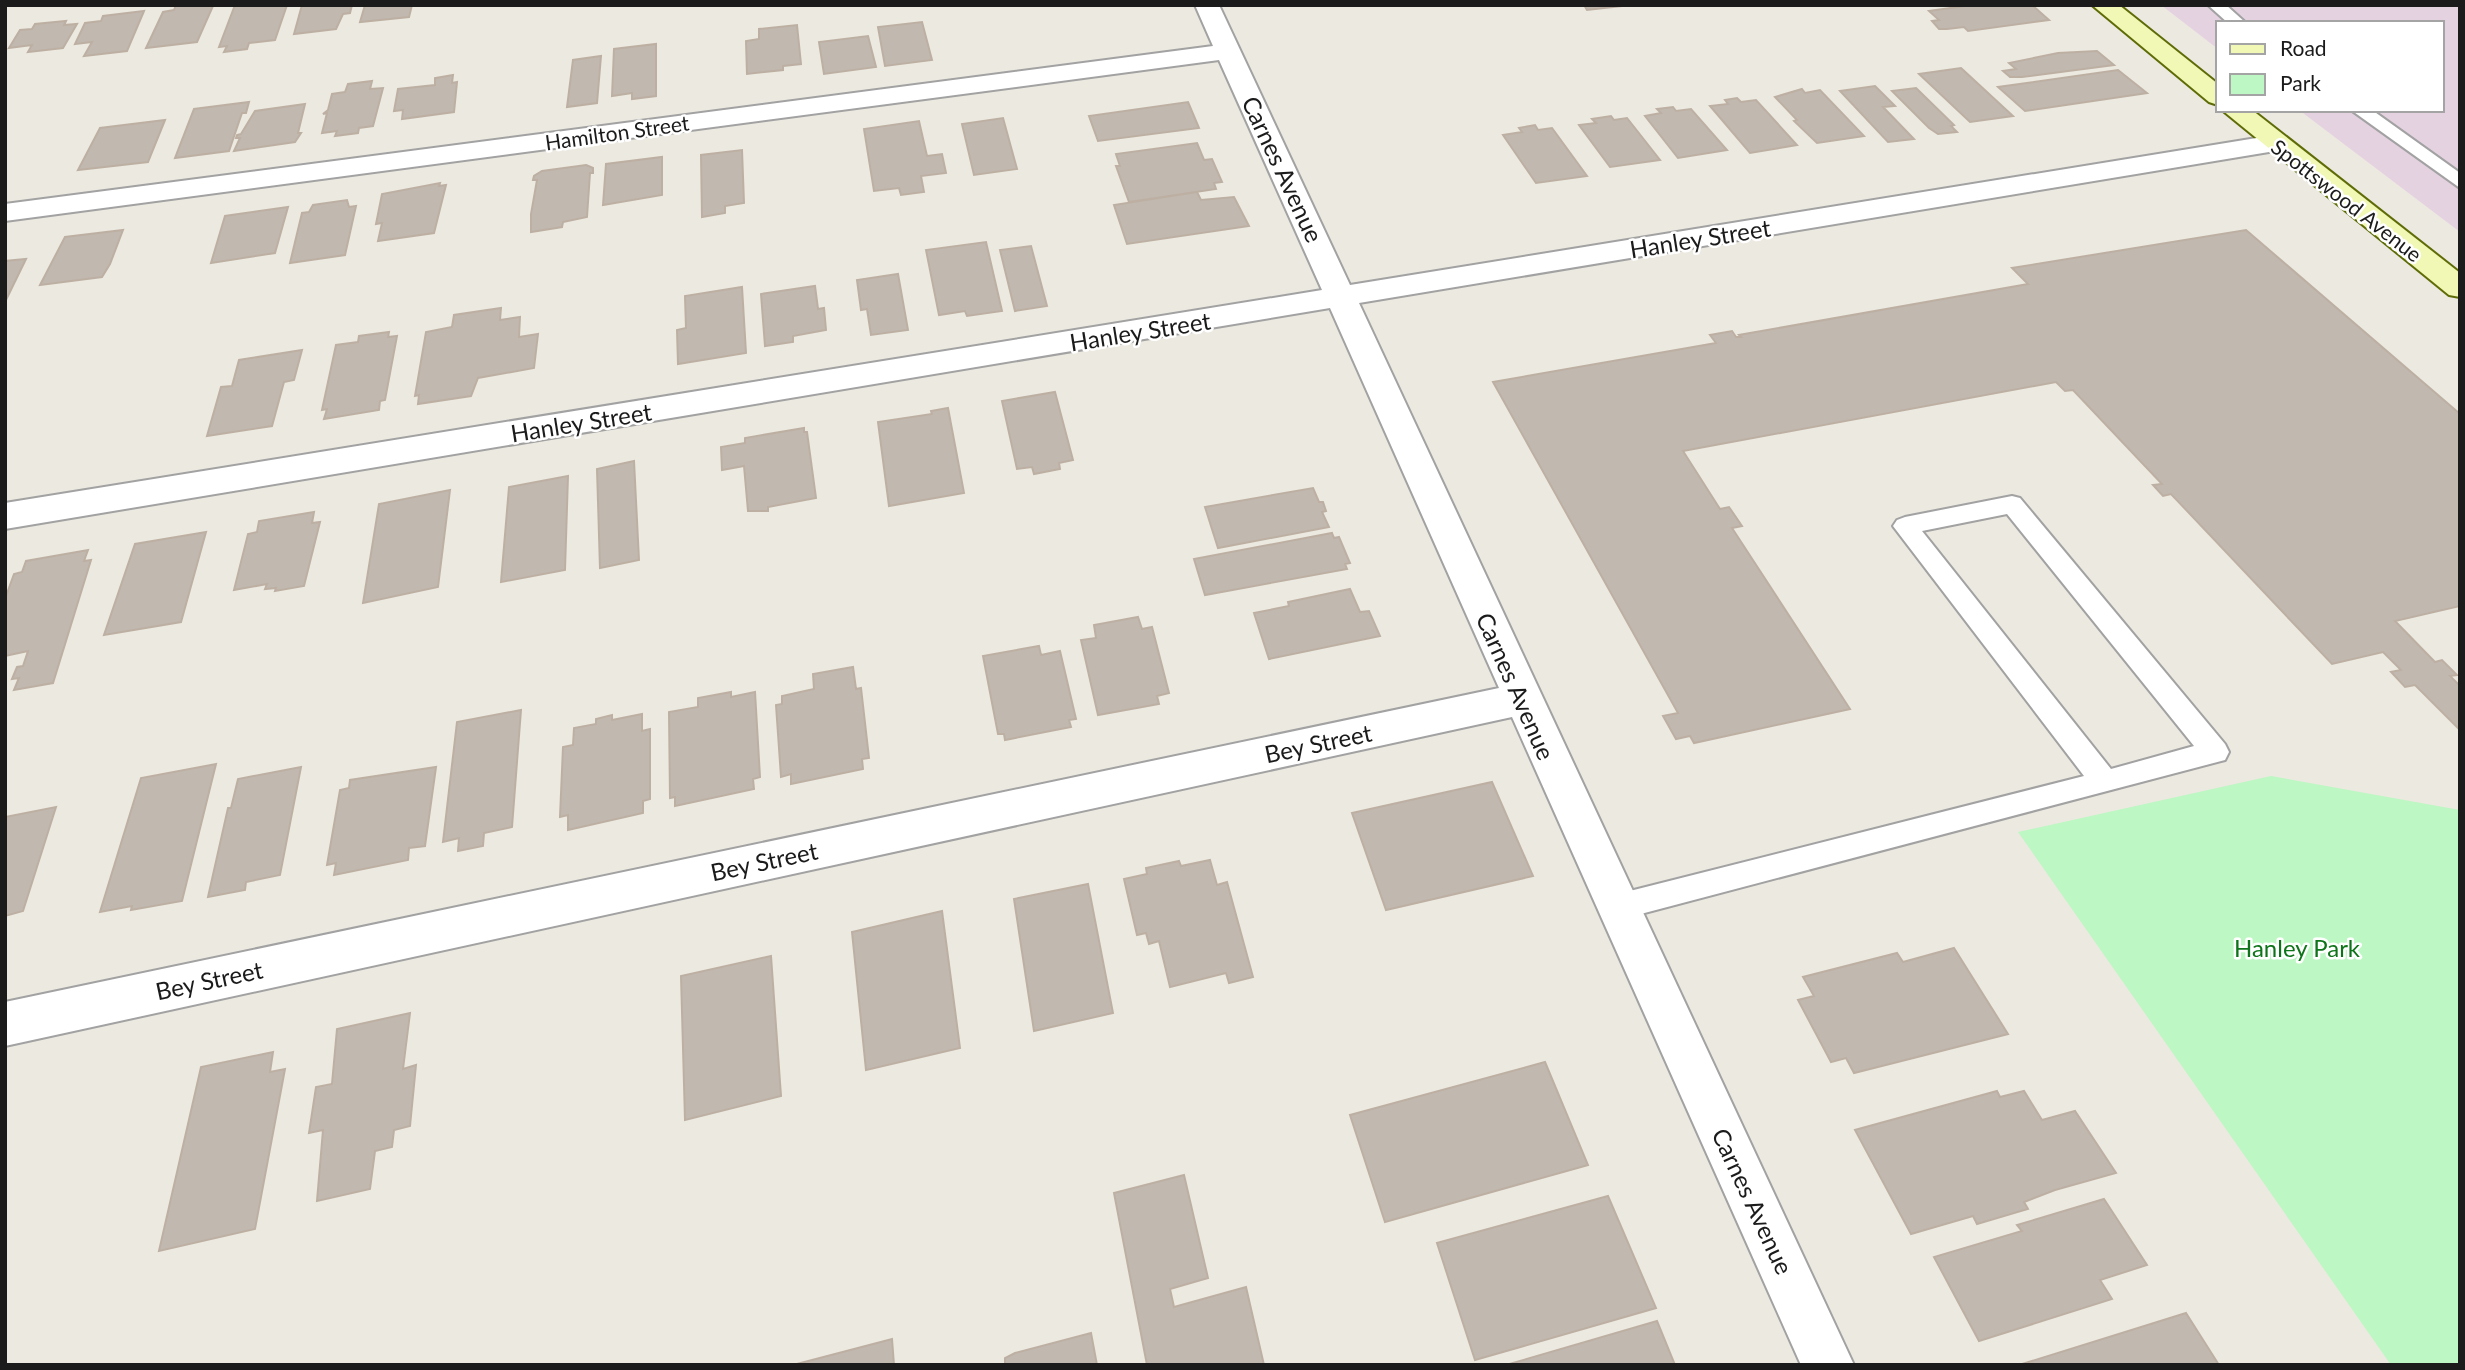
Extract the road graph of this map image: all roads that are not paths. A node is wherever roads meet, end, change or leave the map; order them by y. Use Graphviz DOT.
graph roads {
  1 [pos="1207,5"];
  2 [pos="2104,5"];
  3 [pos="2216,5"];
  4 [pos="2236,21"];
  5 [pos="1229,51"];
  6 [pos="2216,95"];
  7 [pos="2237,112"];
  8 [pos="2363,112"];
  9 [pos="2275,143"];
  10 [pos="2460,182"];
  11 [pos="5,213"];
  12 [pos="2460,289"];
  13 [pos="1342,298"];
  14 [pos="5,516"];
  15 [pos="1522,699"];
  16 [pos="2105,782"];
  17 [pos="1618,907"];
  18 [pos="5,1024"];
  19 [pos="1828,1365"];
  1 -- 5 [label="street, Carnes Avenue"];
  2 -- 6 [label="street"];
  3 -- 4 [label="lane"];
  5 -- 11 [label="street, Hamilton Street"];
  5 -- 13 [label="street, Carnes Avenue"];
  7 -- 9 [label="street, Spottswood Avenue"];
  8 -- 10 [label="lane"];
  9 -- 12 [label="street, Spottswood Avenue"];
  9 -- 13 [label="street, Hanley Street"];
  13 -- 14 [label="street, Hanley Street"];
  13 -- 15 [label="street, Carnes Avenue"];
  15 -- 17 [label="street, Carnes Avenue"];
  15 -- 18 [label="street, Bey Street"];
  16 -- 16 [label="lane"];
  16 -- 17 [label="lane"];
  17 -- 19 [label="street, Carnes Avenue"];
}
